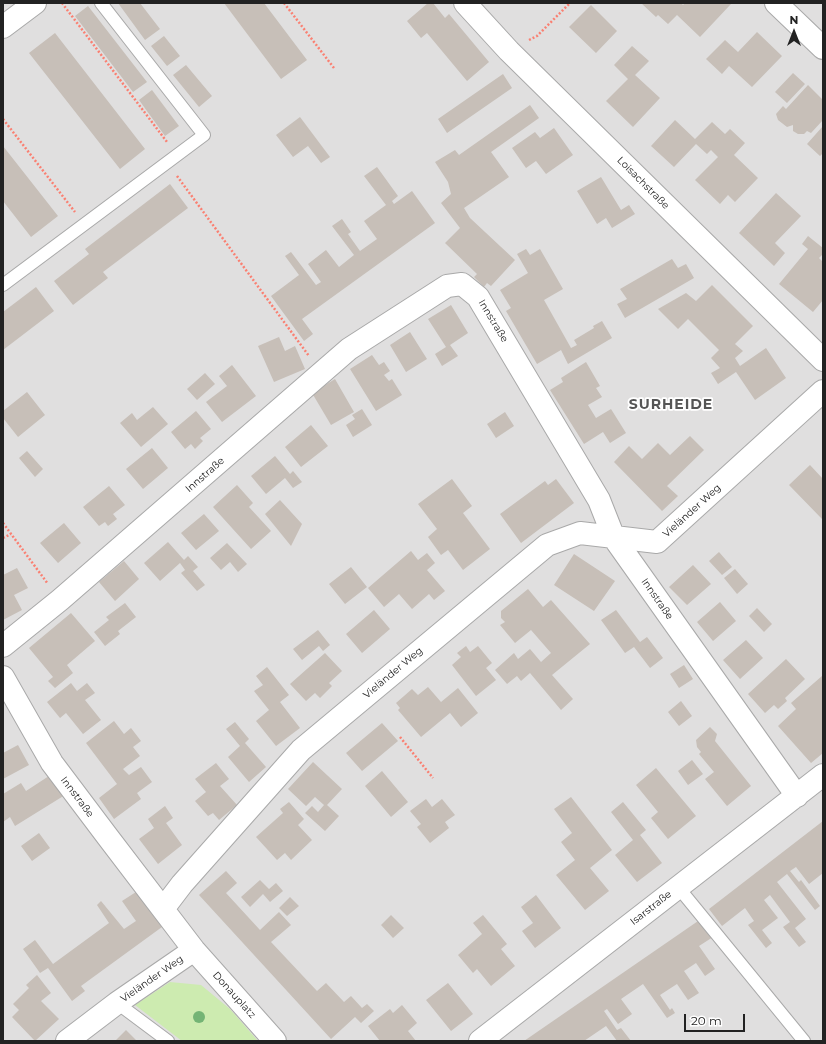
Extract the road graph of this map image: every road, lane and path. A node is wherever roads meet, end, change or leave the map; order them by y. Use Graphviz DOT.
graph roads {
  1 [pos="35,3"];
  2 [pos="62,3"];
  3 [pos="101,3"];
  4 [pos="284,3"];
  5 [pos="465,3"];
  6 [pos="570,3"];
  7 [pos="776,3"];
  8 [pos="3,27"];
  9 [pos="823,48"];
  10 [pos="509,51"];
  11 [pos="334,68"];
  12 [pos="3,119"];
  13 [pos="172,159"];
  14 [pos="84,225"];
  15 [pos="3,285"];
  16 [pos="823,360"];
  17 [pos="321,373"];
  18 [pos="823,391"];
  19 [pos="3,523"];
  20 [pos="11,534"];
  21 [pos="3,538"];
  22 [pos="614,538"];
  23 [pos="60,600"];
  24 [pos="3,646"];
  25 [pos="3,677"];
  26 [pos="400,737"];
  27 [pos="823,775"];
  28 [pos="433,778"];
  29 [pos="796,796"];
  30 [pos="678,887"];
  31 [pos="163,909"];
  32 [pos="194,950"];
  33 [pos="117,1003"];
  34 [pos="67,1041"];
  35 [pos="168,1041"];
  36 [pos="275,1041"];
  37 [pos="480,1041"];
  38 [pos="804,1041"];
  1 -- 8 [label="street"];
  2 -- 13 [label="path"];
  3 -- 13 [label="lane"];
  4 -- 11 [label="path"];
  5 -- 10 [label="street, Loisachstraße"];
  6 -- 10 [label="path"];
  7 -- 9 [label="street"];
  10 -- 16 [label="street, Loisachstraße"];
  12 -- 14 [label="path"];
  13 -- 14 [label="lane"];
  13 -- 17 [label="path"];
  14 -- 15 [label="lane"];
  17 -- 22 [label="street, Innstraße"];
  17 -- 23 [label="street, Innstraße"];
  18 -- 22 [label="street, Vieländer Weg"];
  19 -- 20 [label="path"];
  20 -- 21 [label="path"];
  20 -- 23 [label="path"];
  22 -- 29 [label="street, Innstraße"];
  22 -- 31 [label="street, Vieländer Weg"];
  23 -- 24 [label="street, Innstraße"];
  25 -- 31 [label="street, Innstraße"];
  26 -- 28 [label="path"];
  27 -- 29 [label="street, Isarstraße"];
  29 -- 30 [label="street, Isarstraße"];
  30 -- 37 [label="street, Isarstraße"];
  30 -- 38 [label="lane"];
  31 -- 32 [label="street, Vieländer Weg"];
  32 -- 33 [label="street, Vieländer Weg"];
  32 -- 36 [label="street, Donauplatz"];
  33 -- 34 [label="street, Vieländer Weg"];
  33 -- 35 [label="lane"];
}
